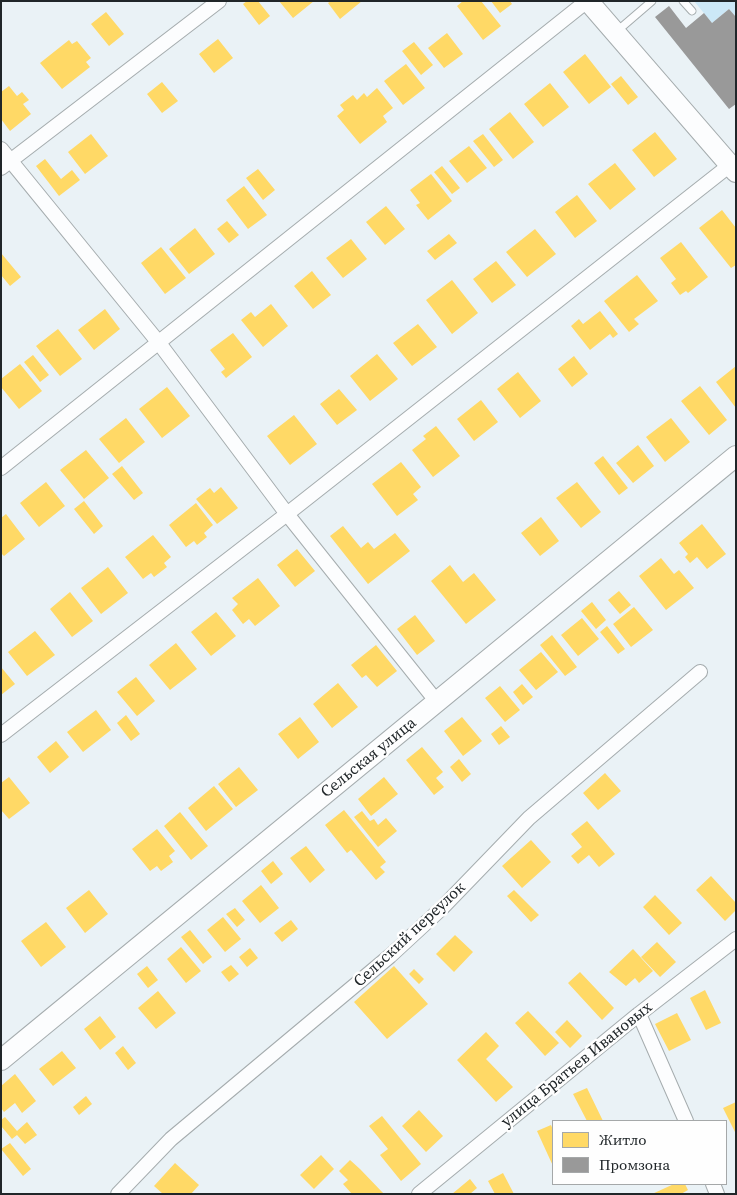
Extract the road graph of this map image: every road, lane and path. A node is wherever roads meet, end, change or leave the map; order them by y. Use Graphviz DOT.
graph roads {
  1 [pos="219,1"];
  2 [pos="588,1"];
  3 [pos="652,1"];
  4 [pos="683,1"];
  5 [pos="692,12"];
  6 [pos="615,33"];
  7 [pos="1,149"];
  8 [pos="6,164"];
  9 [pos="733,169"];
  10 [pos="159,343"];
  11 [pos="736,456"];
  12 [pos="1,468"];
  13 [pos="287,514"];
  14 [pos="700,672"];
  15 [pos="436,702"];
  16 [pos="1,734"];
  17 [pos="736,939"];
  18 [pos="639,1014"];
  19 [pos="1,1060"];
  20 [pos="686,1120"];
  21 [pos="118,1194"];
  22 [pos="419,1194"];
  1 -- 8 [label="street"];
  2 -- 6 [label="main road"];
  2 -- 10 [label="street"];
  3 -- 6 [label="lane"];
  4 -- 5 [label="lane"];
  6 -- 9 [label="main road"];
  7 -- 8 [label="street"];
  8 -- 10 [label="street"];
  9 -- 13 [label="street"];
  10 -- 12 [label="street"];
  10 -- 13 [label="street"];
  11 -- 15 [label="main road, Сельская улица"];
  13 -- 15 [label="street"];
  13 -- 16 [label="street"];
  14 -- 21 [label="street, Сельский переулок"];
  15 -- 19 [label="main road, Сельская улица"];
  17 -- 18 [label="street, улица Братьев Ивановых"];
  18 -- 20 [label="street"];
  18 -- 22 [label="street, улица Братьев Ивановых"];
}
